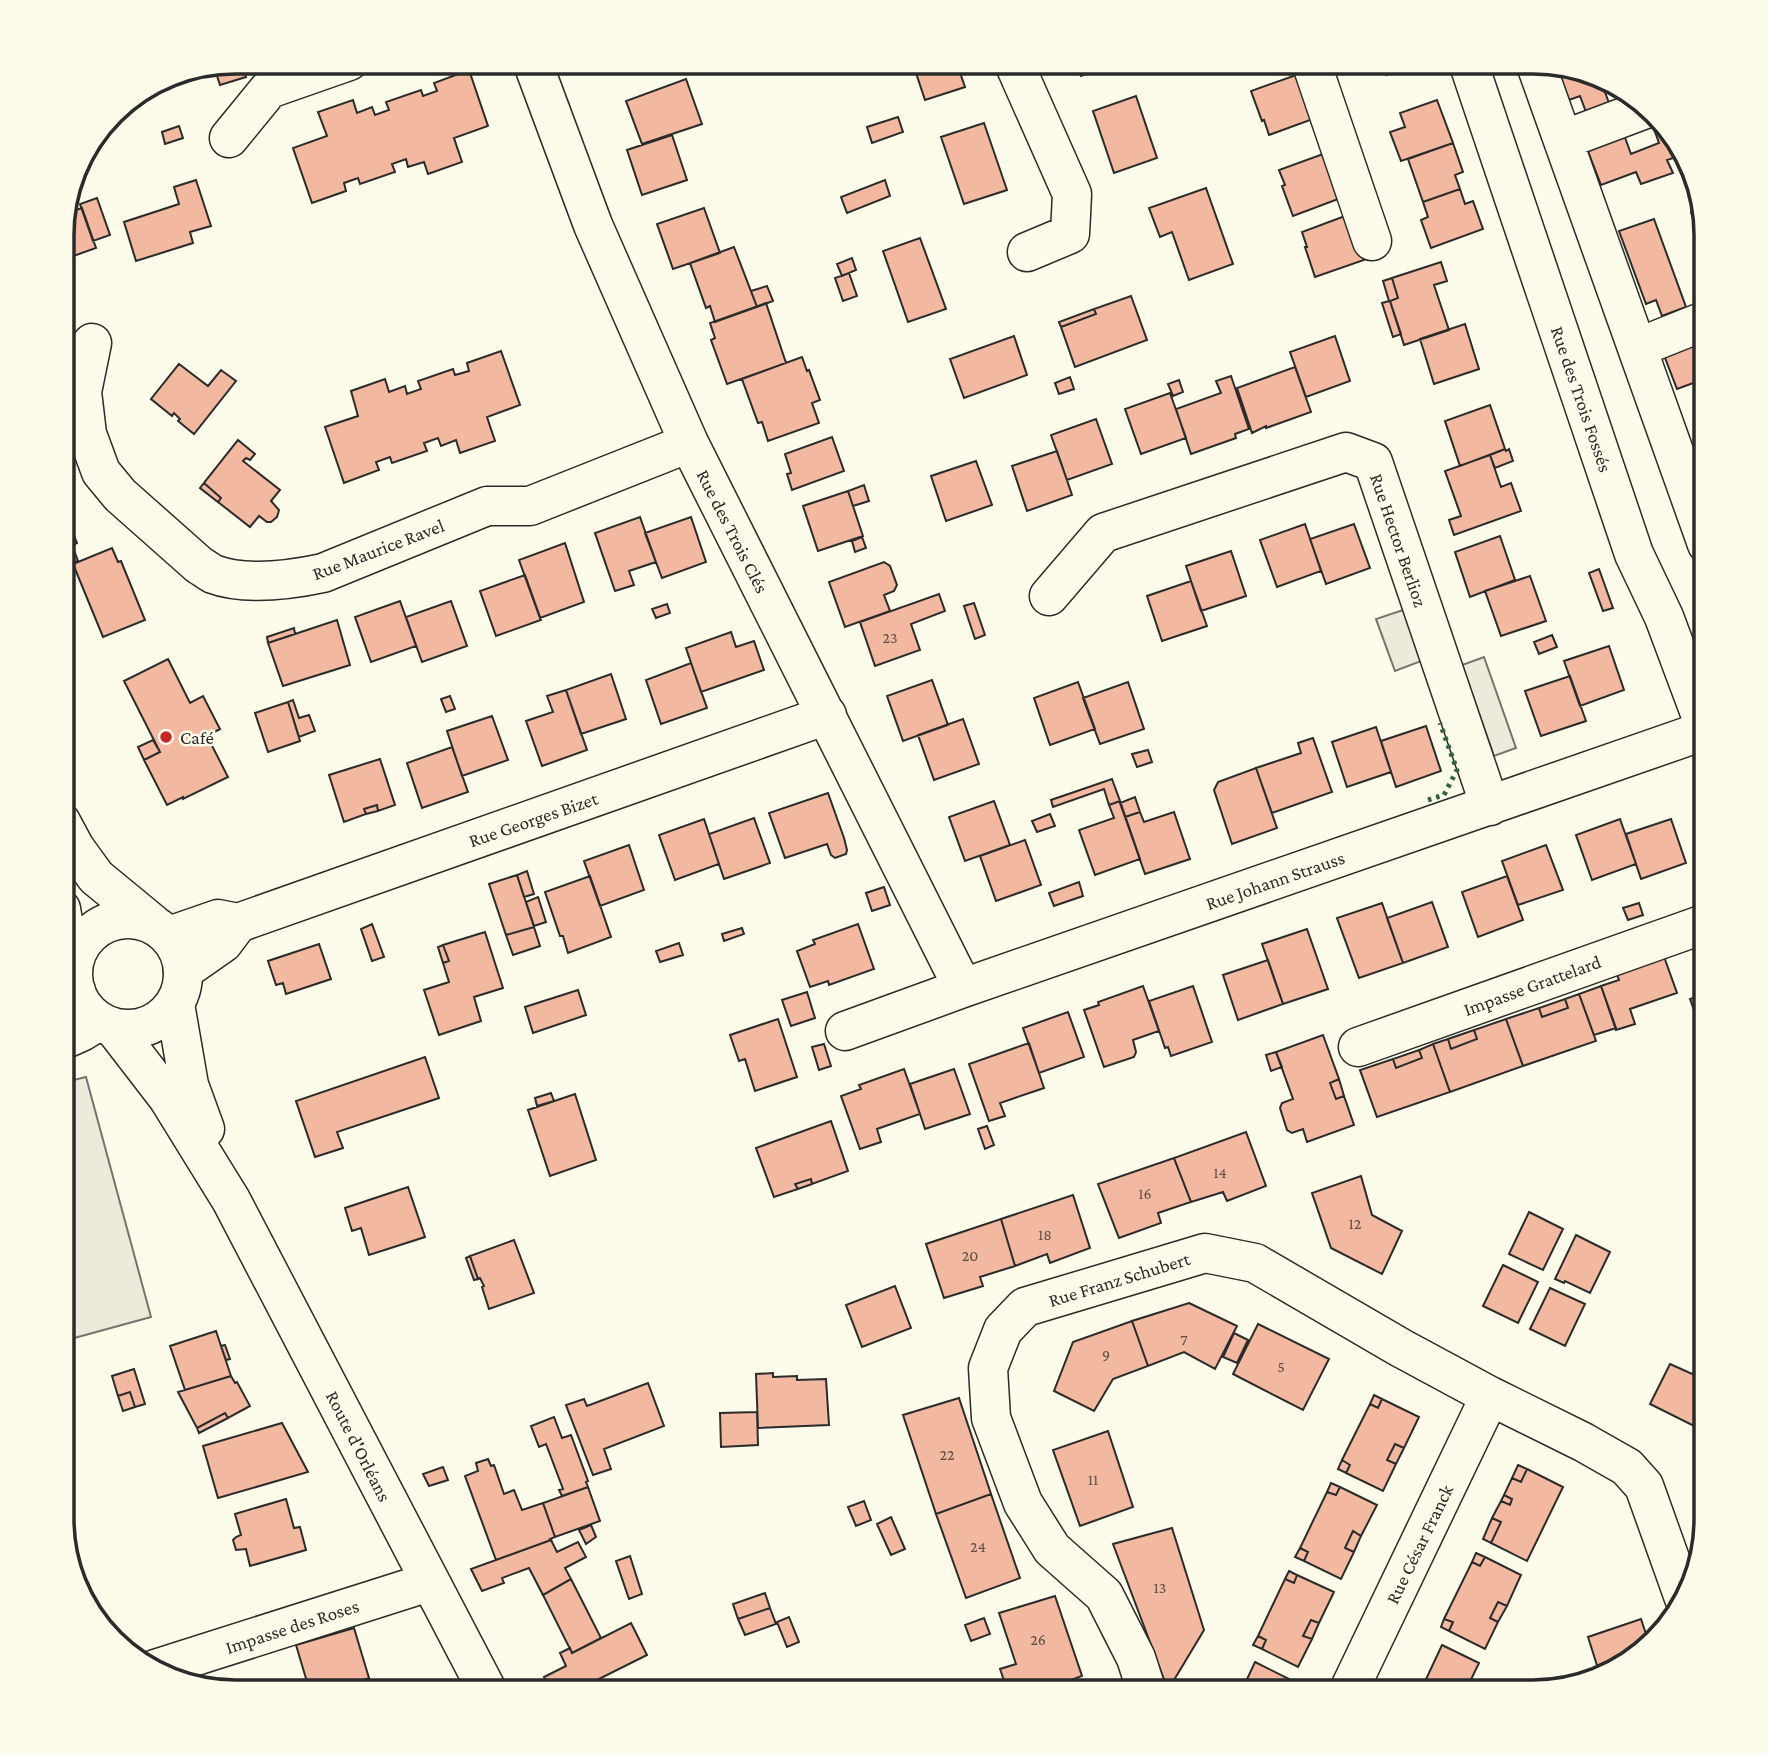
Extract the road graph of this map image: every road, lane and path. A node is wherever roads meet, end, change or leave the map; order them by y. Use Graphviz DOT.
graph roads {
  1 [pos="315,73"];
  2 [pos="537,73"];
  3 [pos="1019,74"];
  4 [pos="1315,74"];
  5 [pos="1472,74"];
  6 [pos="1539,74"];
  7 [pos="1637,112"];
  8 [pos="229,138"];
  9 [pos="1563,140"];
  10 [pos="1372,241"];
  11 [pos="1027,252"];
  12 [pos="1694,325"];
  13 [pos="92,343"];
  14 [pos="1637,348"];
  15 [pos="689,443"];
  16 [pos="1694,508"];
  17 [pos="1049,596"];
  18 [pos="1694,697"];
  19 [pos="827,715"];
  20 [pos="1694,735"];
  21 [pos="1490,806"];
  22 [pos="74,846"];
  23 [pos="238,923"];
  24 [pos="1694,928"];
  25 [pos="161,930"];
  26 [pos="74,963"];
  27 [pos="179,987"];
  28 [pos="963,988"];
  29 [pos="74,993"];
  30 [pos="106,1025"];
  31 [pos="845,1031"];
  32 [pos="74,1035"];
  33 [pos="1358,1047"];
  34 [pos="232,1200"];
  35 [pos="1490,1396"];
  36 [pos="429,1582"];
  37 [pos="1680,1586"];
  38 [pos="168,1665"];
  39 [pos="482,1680"];
  40 [pos="1143,1680"];
  41 [pos="1354,1680"];
  1 -- 8 [label="street"];
  2 -- 15 [label="street, Rue des Trois Clés"];
  3 -- 11 [label="street"];
  4 -- 10 [label="street"];
  5 -- 18 [label="street, Rue des Trois Fossés"];
  6 -- 9 [label="street"];
  7 -- 9 [label="street"];
  9 -- 14 [label="street"];
  12 -- 14 [label="street"];
  13 -- 15 [label="street, Rue Maurice Ravel"];
  14 -- 16 [label="street"];
  15 -- 19 [label="street, Rue des Trois Clés"];
  17 -- 21 [label="street, Rue Hector Berlioz"];
  19 -- 23 [label="street, Rue Georges Bizet"];
  19 -- 28 [label="street, Rue des Trois Clés"];
  20 -- 21 [label="street, Rue Johann Strauss"];
  21 -- 28 [label="street, Rue Johann Strauss"];
  22 -- 25 [label="street"];
  23 -- 25 [label="street, Rue Georges Bizet"];
  23 -- 27 [label="street, Rue Georges Bizet"];
  24 -- 33 [label="street, Impasse Grattelard"];
  25 -- 26 [label="street"];
  25 -- 27 [label="street"];
  27 -- 30 [label="street"];
  27 -- 34 [label="street, Route d'Orléans"];
  28 -- 31 [label="street, Rue Johann Strauss"];
  29 -- 30 [label="street"];
  30 -- 32 [label="street"];
  30 -- 34 [label="street, Route d'Orléans"];
  34 -- 36 [label="street, Route d'Orléans"];
  35 -- 37 [label="street, Rue Franz Schubert"];
  35 -- 40 [label="street, Rue Franz Schubert"];
  35 -- 41 [label="street, Rue César Franck"];
  36 -- 38 [label="street, Impasse des Roses"];
  36 -- 39 [label="street, Route d'Orléans"];
}
